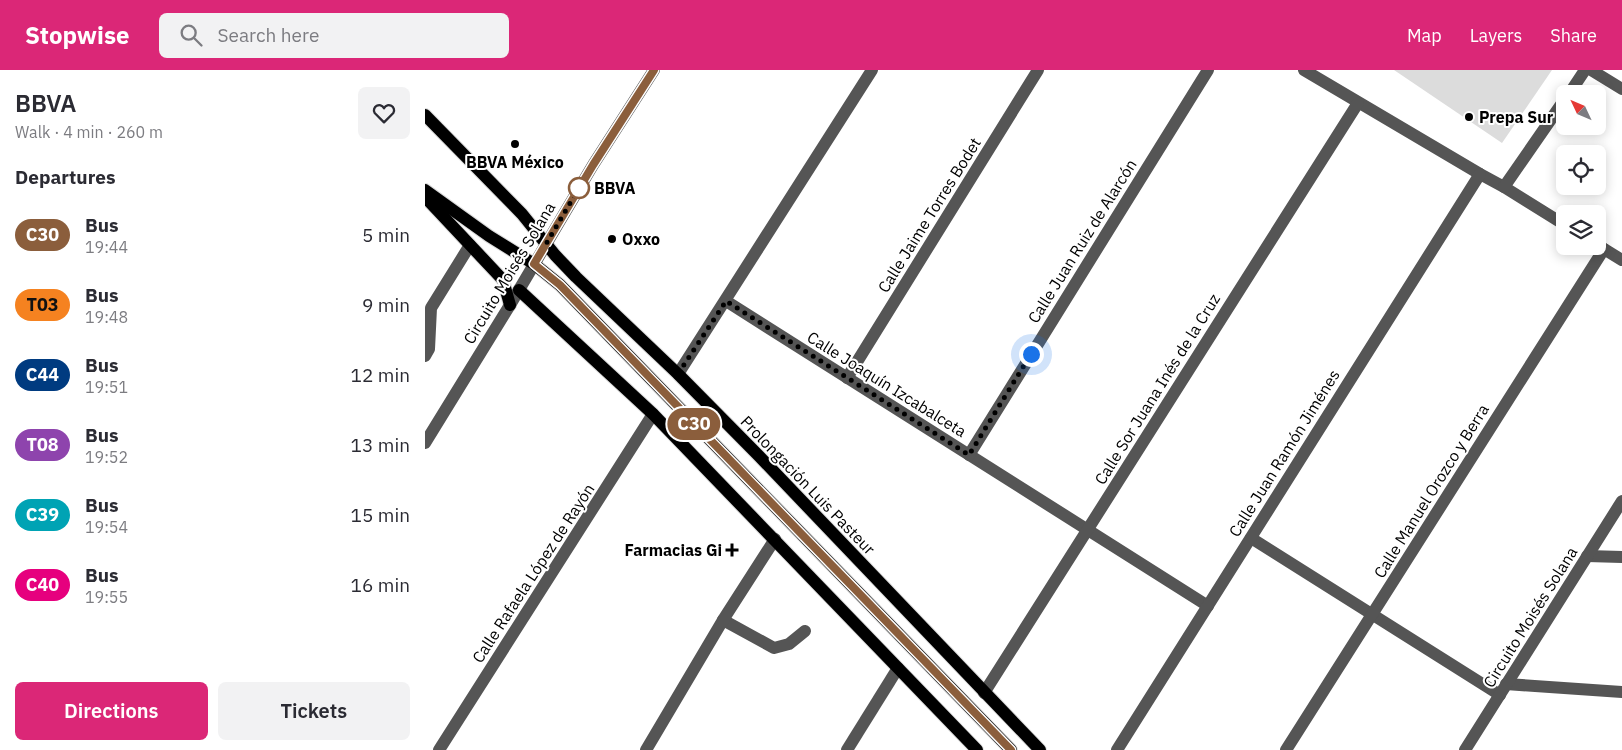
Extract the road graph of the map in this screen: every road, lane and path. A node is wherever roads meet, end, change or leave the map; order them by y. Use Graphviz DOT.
graph roads {
  1 [pos="654,70"];
  2 [pos="872,70"];
  3 [pos="1038,70"];
  4 [pos="1208,70"];
  5 [pos="1304,70"];
  6 [pos="1585,70"];
  7 [pos="1591,70"];
  8 [pos="1575,85"];
  9 [pos="1622,89"];
  10 [pos="1358,103"];
  11 [pos="1556,112"];
  12 [pos="425,115"];
  13 [pos="1479,174"];
  14 [pos="1504,187"];
  15 [pos="425,190"];
  16 [pos="425,197"];
  17 [pos="1556,219"];
  18 [pos="546,244"];
  19 [pos="470,245"];
  20 [pos="1606,250"];
  21 [pos="1596,255"];
  22 [pos="1622,260"];
  23 [pos="534,264"];
  24 [pos="519,290"];
  25 [pos="726,301"];
  26 [pos="510,305"];
  27 [pos="425,356"];
  28 [pos="678,374"];
  29 [pos="847,378"];
  30 [pos="653,414"];
  31 [pos="425,443"];
  32 [pos="969,455"];
  33 [pos="1622,501"];
  34 [pos="1088,530"];
  35 [pos="1251,538"];
  36 [pos="775,539"];
  37 [pos="1587,556"];
  38 [pos="1622,557"];
  39 [pos="1208,606"];
  40 [pos="1372,615"];
  41 [pos="723,620"];
  42 [pos="805,631"];
  43 [pos="898,668"];
  44 [pos="1503,690"];
  45 [pos="1622,692"];
  46 [pos="984,693"];
  47 [pos="445,748"];
  48 [pos="645,750"];
  49 [pos="847,750"];
  50 [pos="977,750"];
  51 [pos="1011,750"];
  52 [pos="1040,750"];
  53 [pos="1117,750"];
  54 [pos="1286,750"];
  55 [pos="1465,750"];
  1 -- 18 [label="street, Circuito Moisés Solana"];
  2 -- 25 [label="street"];
  3 -- 29 [label="street, Calle Jaime Torres Bodet"];
  4 -- 32 [label="street, Calle Juan Ruiz de Alarcón"];
  5 -- 10 [label="street"];
  6 -- 8 [label="street"];
  7 -- 9 [label="street"];
  10 -- 13 [label="street"];
  10 -- 34 [label="street, Calle Sor Juana Inés de la Cruz"];
  11 -- 14 [label="street"];
  12 -- 18 [label="main road, Prolongación Luis Pasteur"];
  13 -- 14 [label="street"];
  13 -- 35 [label="street, Calle Juan Ramón Jiménes"];
  14 -- 17 [label="street"];
  15 -- 23 [label="main road"];
  16 -- 19 [label="main road"];
  18 -- 23 [label="street, Circuito Moisés Solana"];
  18 -- 28 [label="main road, Prolongación Luis Pasteur"];
  19 -- 26 [label="main road"];
  19 -- 27 [label="street"];
  20 -- 22 [label="street"];
  21 -- 40 [label="street, Calle Manuel Orozco y Berra"];
  23 -- 24 [label="street, Circuito Moisés Solana"];
  23 -- 51 [label="main road"];
  24 -- 26 [label="street, Circuito Moisés Solana"];
  24 -- 30 [label="main road"];
  25 -- 28 [label="street"];
  25 -- 29 [label="street, Calle Joaquín Izcabalceta"];
  26 -- 31 [label="street, Circuito Moisés Solana"];
  28 -- 46 [label="main road, Prolongación Luis Pasteur"];
  29 -- 32 [label="street, Calle Joaquín Izcabalceta"];
  30 -- 36 [label="main road"];
  30 -- 47 [label="street, Calle Rafaela López de Rayón"];
  32 -- 34 [label="street, Calle Joaquín Izcabalceta"];
  33 -- 37 [label="street, Circuito Moisés Solana"];
  34 -- 39 [label="street, Calle Joaquín Izcabalceta"];
  34 -- 46 [label="street, Calle Sor Juana Inés de la Cruz"];
  35 -- 39 [label="street, Calle Juan Ramón Jiménes"];
  35 -- 40 [label="street"];
  36 -- 41 [label="street"];
  36 -- 43 [label="main road"];
  37 -- 38 [label="street"];
  37 -- 44 [label="street, Circuito Moisés Solana"];
  39 -- 53 [label="street, Calle Juan Ramón Jiménes"];
  40 -- 44 [label="street"];
  40 -- 54 [label="street, Calle Manuel Orozco y Berra"];
  41 -- 42 [label="street"];
  41 -- 48 [label="street"];
  43 -- 49 [label="street"];
  43 -- 50 [label="main road"];
  44 -- 45 [label="street"];
  44 -- 55 [label="street, Circuito Moisés Solana"];
  46 -- 52 [label="main road, Prolongación Luis Pasteur"];
}
